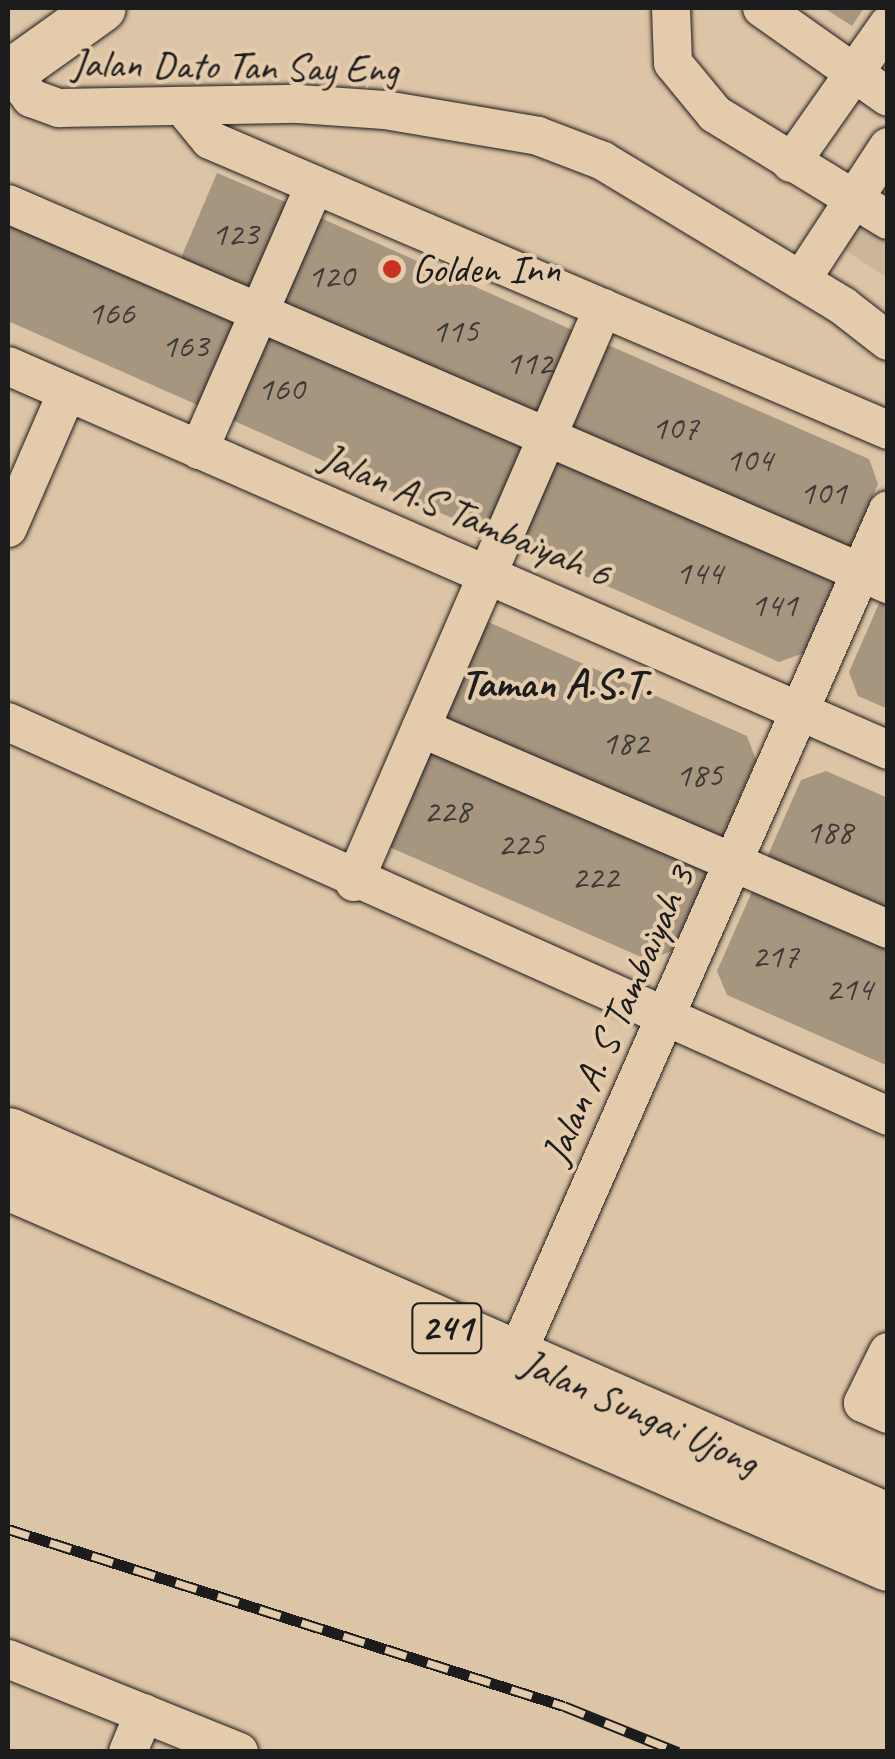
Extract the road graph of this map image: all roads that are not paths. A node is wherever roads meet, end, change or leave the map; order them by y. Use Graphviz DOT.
graph roads {
  1 [pos="102,8"];
  2 [pos="671,8"];
  3 [pos="762,8"];
  4 [pos="888,25"];
  5 [pos="855,74"];
  6 [pos="9,86"];
  7 [pos="888,97"];
  8 [pos="182,106"];
  9 [pos="888,147"];
  10 [pos="792,163"];
  11 [pos="314,185"];
  12 [pos="853,197"];
  13 [pos="8,204"];
  14 [pos="888,220"];
  15 [pos="800,280"];
  16 [pos="843,306"];
  17 [pos="603,308"];
  18 [pos="258,313"];
  19 [pos="888,320"];
  20 [pos="888,341"];
  21 [pos="8,366"];
  22 [pos="67,392"];
  23 [pos="888,430"];
  24 [pos="547,437"];
  25 [pos="200,450"];
  26 [pos="888,510"];
  27 [pos="8,528"];
  28 [pos="488,573"];
  29 [pos="874,578"];
  30 [pos="801,708"];
  31 [pos="8,722"];
  32 [pos="420,728"];
  33 [pos="888,750"];
  34 [pos="734,863"];
  35 [pos="354,882"];
  36 [pos="888,929"];
  37 [pos="666,1019"];
  38 [pos="888,1116"];
  39 [pos="8,1134"];
  40 [pos="8,1182"];
  41 [pos="888,1352"];
  42 [pos="515,1358"];
  43 [pos="876,1409"];
  44 [pos="888,1521"];
  45 [pos="888,1563"];
  46 [pos="8,1660"];
  47 [pos="144,1714"];
  48 [pos="128,1752"];
  49 [pos="240,1752"];
  1 -- 6 [label="main road"];
  2 -- 10 [label="street"];
  3 -- 5 [label="street"];
  4 -- 5 [label="street"];
  5 -- 7 [label="street"];
  5 -- 10 [label="street"];
  6 -- 8 [label="street, Jalan Dato Tan Say Eng"];
  8 -- 11 [label="street"];
  8 -- 15 [label="street, Jalan Dato Tan Say Eng"];
  9 -- 12 [label="street"];
  10 -- 12 [label="street"];
  11 -- 17 [label="street"];
  11 -- 18 [label="street"];
  12 -- 14 [label="street"];
  12 -- 15 [label="street"];
  13 -- 18 [label="street"];
  15 -- 16 [label="street, Jalan Dato Tan Say Eng"];
  16 -- 19 [label="street, Jalan Dato Tan Say Eng"];
  16 -- 20 [label="street, Jalan Dato Tan Say Eng"];
  17 -- 23 [label="street"];
  17 -- 24 [label="street"];
  18 -- 24 [label="street"];
  18 -- 25 [label="street"];
  21 -- 22 [label="street, Jalan A.S Tambaiyah 6"];
  22 -- 25 [label="street, Jalan A.S Tambaiyah 6"];
  22 -- 27 [label="street"];
  24 -- 28 [label="street"];
  24 -- 29 [label="street"];
  25 -- 28 [label="street, Jalan A.S Tambaiyah 6"];
  26 -- 29 [label="street, Jalan A. S Tambaiyah 3"];
  28 -- 30 [label="street, Jalan A.S Tambaiyah 6"];
  28 -- 32 [label="street"];
  29 -- 30 [label="street, Jalan A. S Tambaiyah 3"];
  30 -- 33 [label="street, Jalan A.S Tambaiyah 6"];
  30 -- 34 [label="street, Jalan A. S Tambaiyah 3"];
  31 -- 35 [label="street"];
  32 -- 34 [label="street"];
  32 -- 35 [label="street"];
  34 -- 36 [label="street"];
  34 -- 37 [label="street, Jalan A. S Tambaiyah 3"];
  35 -- 37 [label="street"];
  37 -- 38 [label="street"];
  37 -- 42 [label="street, Jalan A. S Tambaiyah 3"];
  39 -- 42 [label="highway, Jalan Sungai Ujong / 241"];
  40 -- 45 [label="highway, Jalan Sungai Ujong / 241"];
  41 -- 43 [label="street"];
  42 -- 44 [label="highway, Jalan Sungai Ujong / 241"];
  46 -- 47 [label="street"];
  47 -- 48 [label="street"];
  47 -- 49 [label="street"];
}
